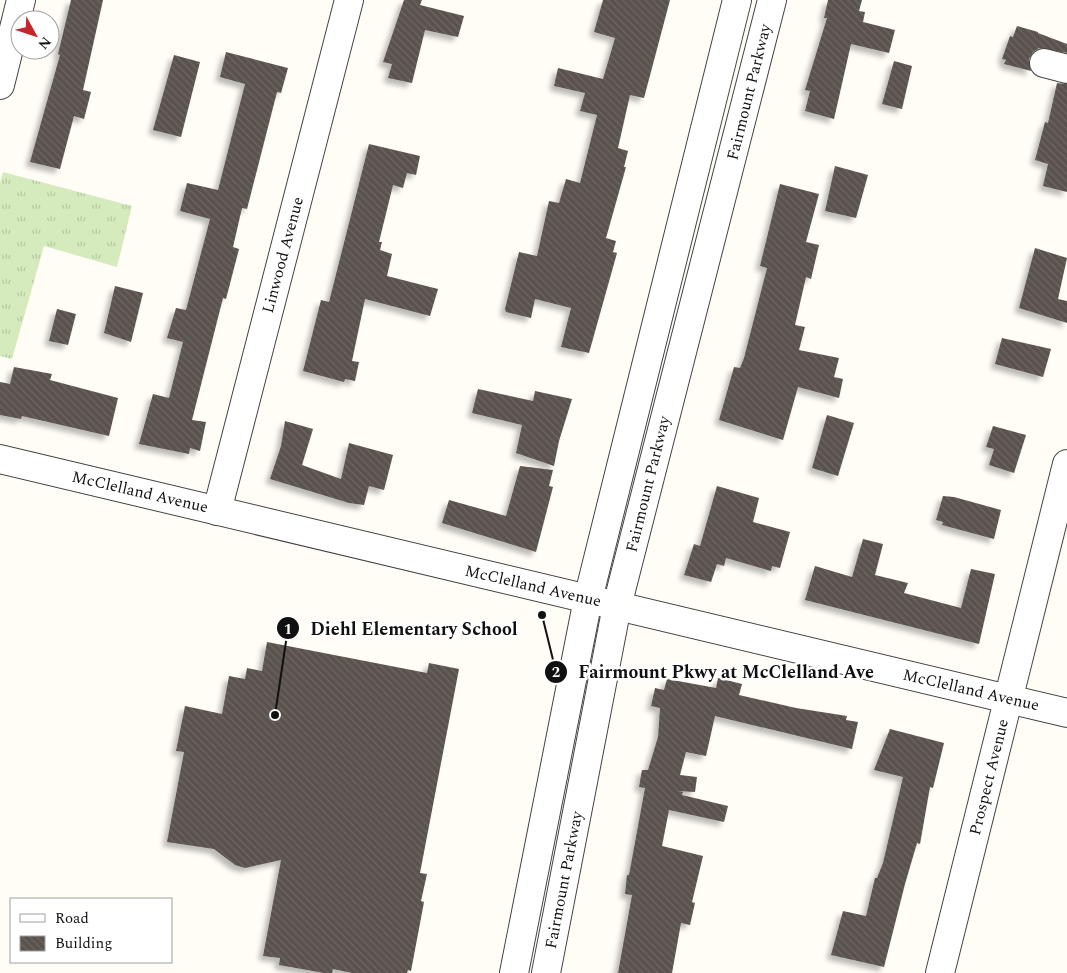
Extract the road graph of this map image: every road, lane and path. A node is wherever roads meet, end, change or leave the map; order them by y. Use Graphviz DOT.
graph roads {
  1 [pos="22,0"];
  2 [pos="349,0"];
  3 [pos="737,0"];
  4 [pos="772,0"];
  5 [pos="0,85"];
  6 [pos="0,459"];
  7 [pos="1067,464"];
  8 [pos="217,511"];
  9 [pos="588,599"];
  10 [pos="617,606"];
  11 [pos="1008,699"];
  12 [pos="1067,713"];
  13 [pos="514,973"];
  14 [pos="546,973"];
  15 [pos="940,973"];
  1 -- 5 [label="street"];
  2 -- 8 [label="street, Linwood Avenue"];
  3 -- 9 [label="street, Fairmount Parkway"];
  4 -- 10 [label="street, Fairmount Parkway"];
  6 -- 8 [label="street, McClelland Avenue"];
  7 -- 11 [label="street, Prospect Avenue"];
  8 -- 9 [label="street, McClelland Avenue"];
  9 -- 10 [label="street, McClelland Avenue"];
  9 -- 13 [label="street, Fairmount Parkway"];
  10 -- 11 [label="street, McClelland Avenue"];
  10 -- 14 [label="street, Fairmount Parkway"];
  11 -- 12 [label="street, McClelland Avenue"];
  11 -- 15 [label="street, Prospect Avenue"];
}
